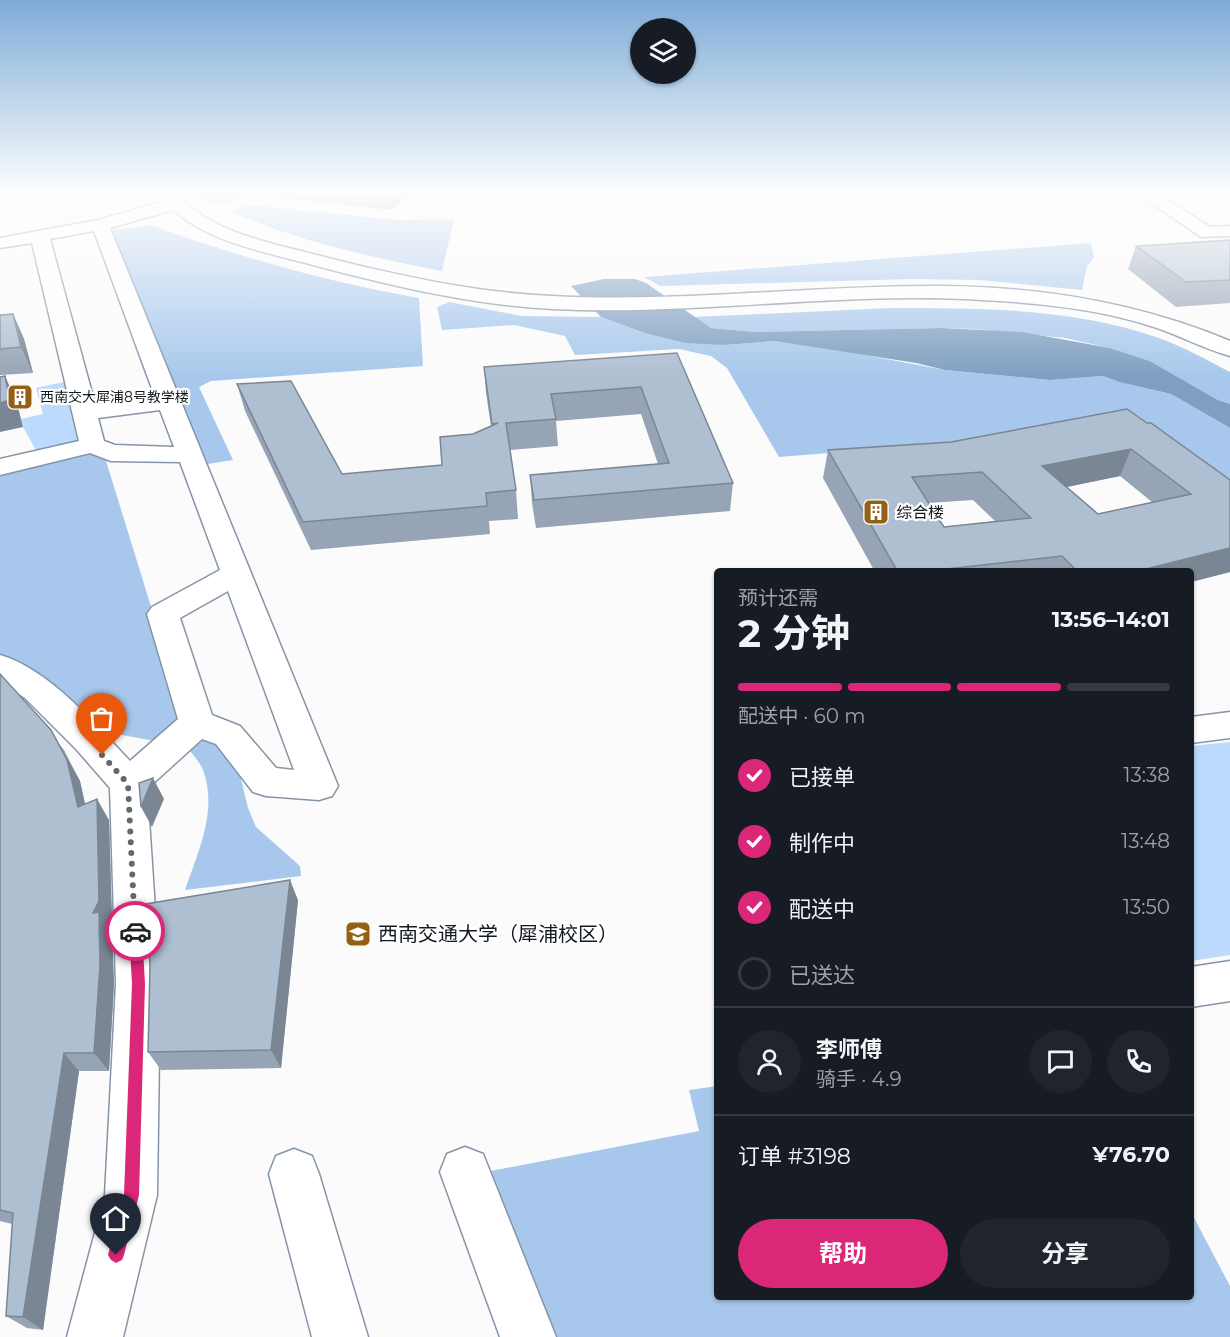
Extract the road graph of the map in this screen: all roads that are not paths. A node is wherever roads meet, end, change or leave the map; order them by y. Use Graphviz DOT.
graph roads {
  1 [pos="44,253"];
  2 [pos="111,253"];
  3 [pos="293,253"];
  4 [pos="1230,349"];
  5 [pos="169,402"];
  6 [pos="84,413"];
  7 [pos="93,445"];
  8 [pos="190,455"];
  9 [pos="0,467"];
  10 [pos="236,574"];
  11 [pos="0,666"];
  12 [pos="198,723"];
  13 [pos="1230,725"];
  14 [pos="1194,730"];
  15 [pos="128,784"];
  16 [pos="1230,981"];
  17 [pos="1194,987"];
  18 [pos="465,1172"];
  19 [pos="294,1174"];
  20 [pos="95,1337"];
  21 [pos="340,1337"];
  22 [pos="528,1337"];
  1 -- 6 [label="street"];
  2 -- 5 [label="street"];
  3 -- 4 [label="street"];
  5 -- 6 [label="street"];
  5 -- 8 [label="street"];
  6 -- 7 [label="street"];
  7 -- 8 [label="street"];
  7 -- 9 [label="street"];
  8 -- 10 [label="street"];
  10 -- 12 [label="street"];
  10 -- 12 [label="street"];
  11 -- 15 [label="street"];
  12 -- 15 [label="street"];
  13 -- 14 [label="street"];
  15 -- 20 [label="street"];
  16 -- 17 [label="street"];
  18 -- 22 [label="street"];
  19 -- 21 [label="street"];
}
